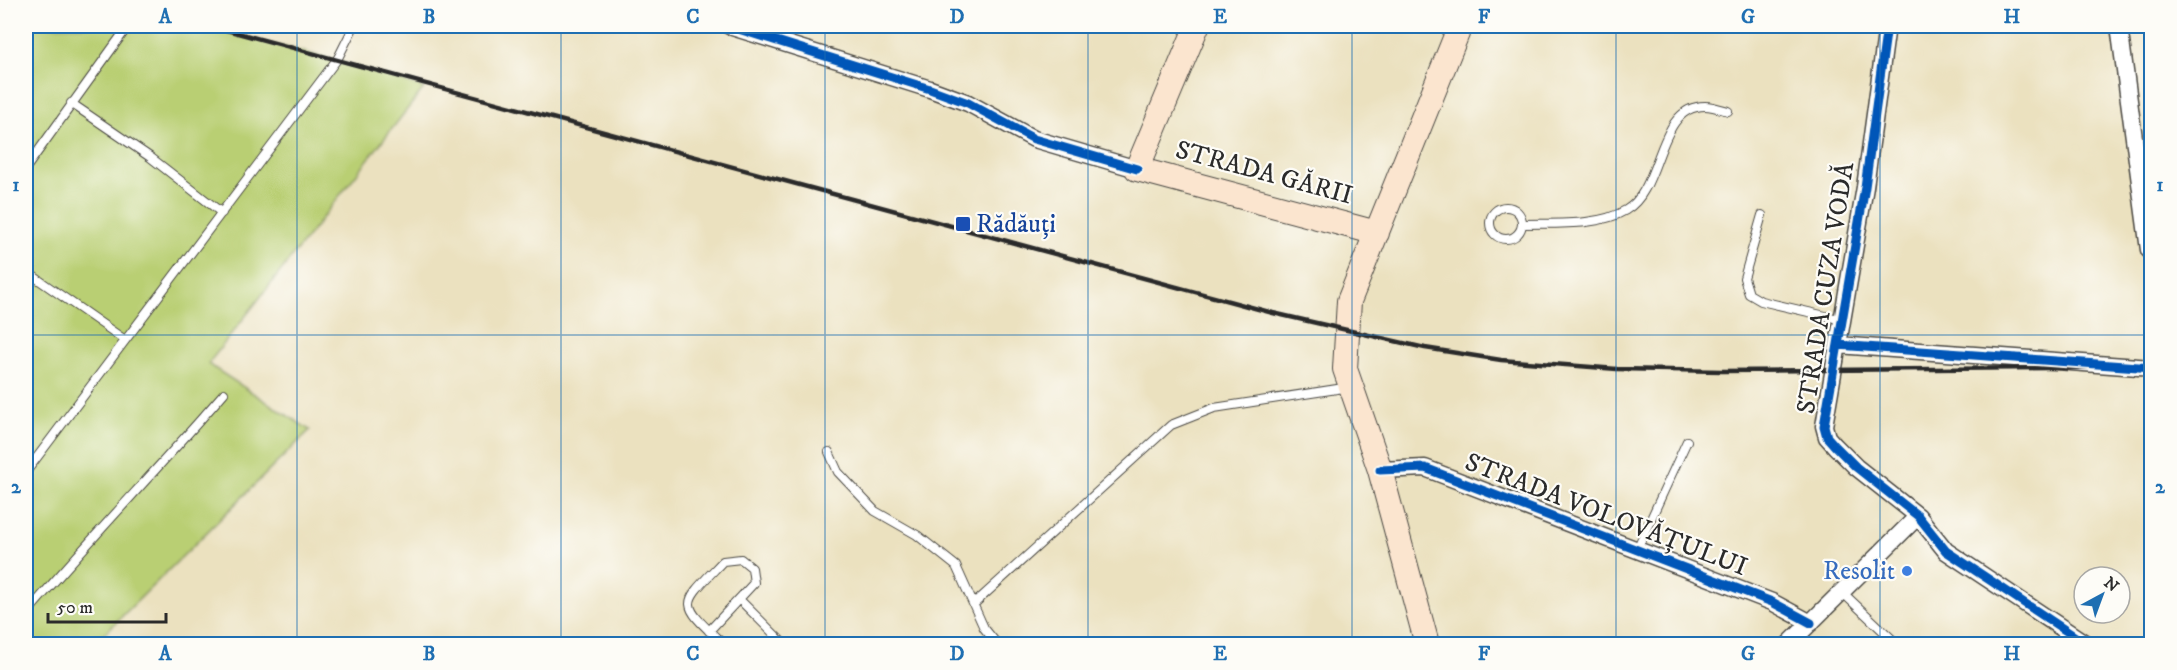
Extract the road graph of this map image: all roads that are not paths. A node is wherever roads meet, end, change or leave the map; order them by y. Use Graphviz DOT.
graph roads {
  1 [pos="354,26"];
  2 [pos="729,26"];
  3 [pos="1197,26"];
  4 [pos="1460,26"];
  5 [pos="1887,26"];
  6 [pos="2119,26"];
  7 [pos="126,29"];
  8 [pos="71,103"];
  9 [pos="1728,111"];
  10 [pos="26,168"];
  11 [pos="1137,170"];
  12 [pos="222,213"];
  13 [pos="1762,215"];
  14 [pos="1522,224"];
  15 [pos="1377,233"];
  16 [pos="2149,250"];
  17 [pos="26,271"];
  18 [pos="1843,320"];
  19 [pos="125,340"];
  20 [pos="1838,345"];
  21 [pos="2151,368"];
  22 [pos="1351,387"];
  23 [pos="224,393"];
  24 [pos="1687,441"];
  25 [pos="829,452"];
  26 [pos="1380,470"];
  27 [pos="26,472"];
  28 [pos="1918,516"];
  29 [pos="1637,549"];
  30 [pos="1842,592"];
  31 [pos="740,600"];
  32 [pos="974,604"];
  33 [pos="26,615"];
  34 [pos="1811,623"];
  35 [pos="709,631"];
  36 [pos="723,645"];
  37 [pos="784,645"];
  38 [pos="997,645"];
  39 [pos="1427,645"];
  40 [pos="1789,645"];
  41 [pos="1897,645"];
  42 [pos="2086,645"];
  1 -- 12 [label="lane"];
  2 -- 11 [label="street, STRADA GĂRII"];
  3 -- 11 [label="main road, STRADA GĂRII"];
  4 -- 15 [label="main road"];
  5 -- 18 [label="street, STRADA CUZA VODĂ"];
  6 -- 16 [label="street"];
  7 -- 8 [label="lane"];
  8 -- 10 [label="lane"];
  8 -- 12 [label="lane"];
  9 -- 14 [label="lane"];
  11 -- 15 [label="main road, STRADA GĂRII"];
  12 -- 19 [label="lane"];
  13 -- 18 [label="lane"];
  15 -- 22 [label="main road"];
  17 -- 19 [label="lane"];
  18 -- 20 [label="street, STRADA CUZA VODĂ"];
  19 -- 27 [label="lane"];
  20 -- 21 [label="street"];
  20 -- 28 [label="street, STRADA CUZA VODĂ"];
  22 -- 26 [label="main road"];
  22 -- 32 [label="lane"];
  23 -- 33 [label="lane"];
  24 -- 29 [label="lane"];
  25 -- 32 [label="lane"];
  26 -- 29 [label="street, STRADA VOLOVĂȚULUI"];
  26 -- 39 [label="main road"];
  28 -- 30 [label="street"];
  28 -- 42 [label="street"];
  29 -- 34 [label="street, STRADA VOLOVĂȚULUI"];
  30 -- 34 [label="street"];
  30 -- 41 [label="lane"];
  31 -- 35 [label="lane"];
  31 -- 35 [label="lane"];
  31 -- 37 [label="lane"];
  32 -- 38 [label="lane"];
  34 -- 40 [label="street"];
  35 -- 36 [label="lane"];
}
